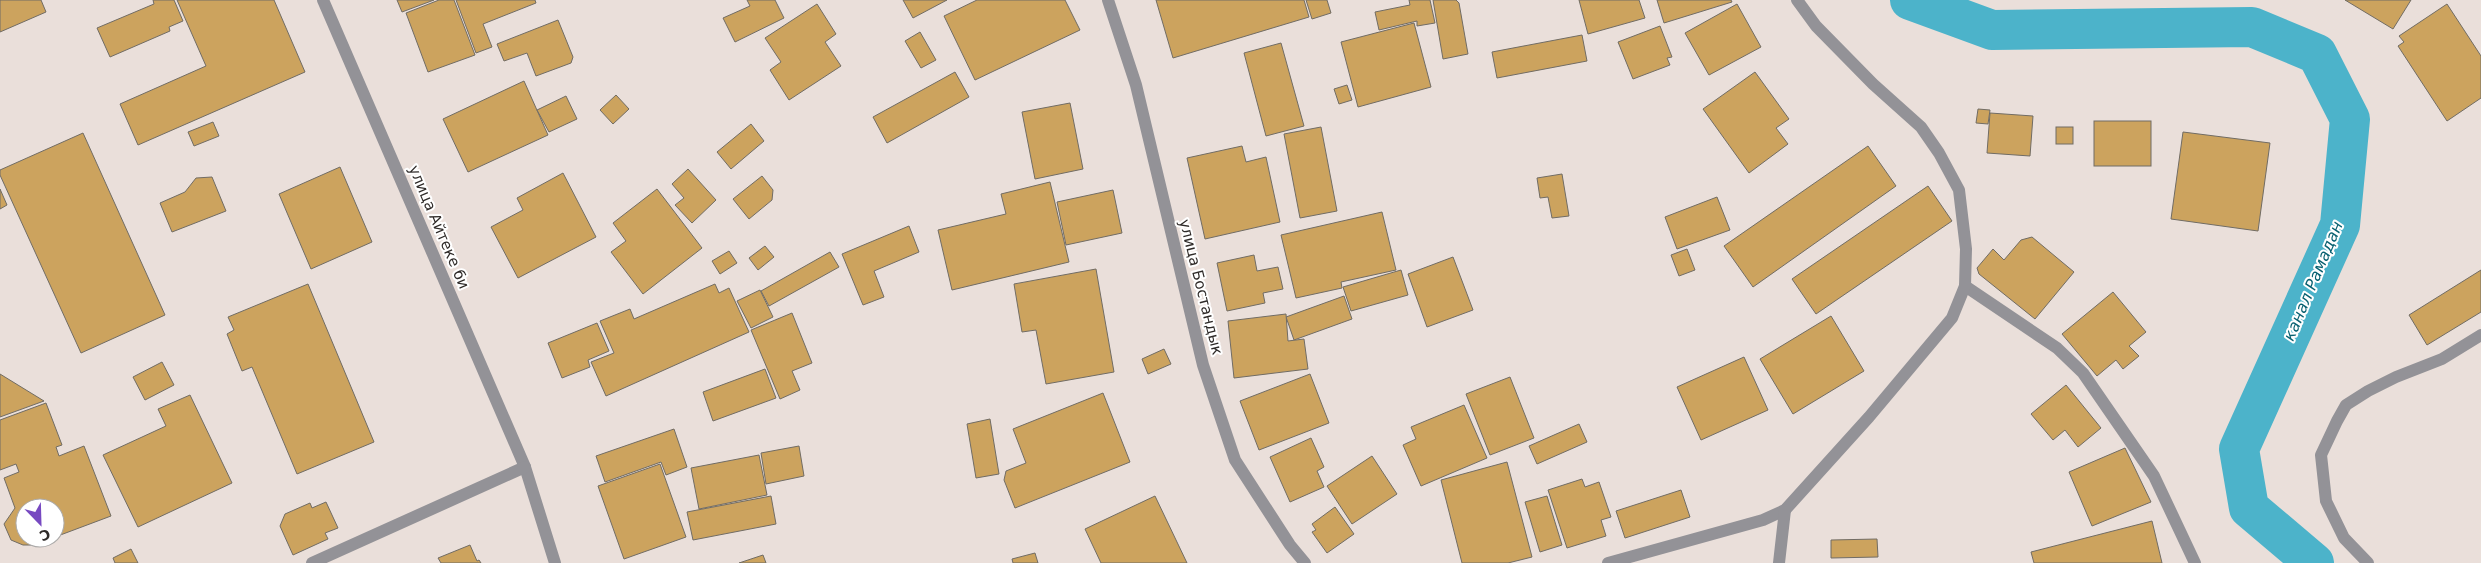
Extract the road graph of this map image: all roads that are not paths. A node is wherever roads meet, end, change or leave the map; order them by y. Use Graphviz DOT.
graph roads {
  1 [pos="323,0"];
  2 [pos="1108,0"];
  3 [pos="1797,0"];
  4 [pos="1965,286"];
  5 [pos="2481,335"];
  6 [pos="525,467"];
  7 [pos="1785,510"];
  8 [pos="312,563"];
  9 [pos="555,563"];
  10 [pos="1305,563"];
  11 [pos="1608,563"];
  12 [pos="1778,563"];
  13 [pos="2195,563"];
  14 [pos="2368,563"];
  1 -- 6 [label="street, улица Айтеке би"];
  2 -- 10 [label="street, улица Бостандык"];
  3 -- 4 [label="street"];
  4 -- 7 [label="street"];
  4 -- 13 [label="street"];
  5 -- 14 [label="street"];
  6 -- 8 [label="street"];
  6 -- 9 [label="street, улица Айтеке би"];
  7 -- 11 [label="street"];
  7 -- 12 [label="street"];
}
